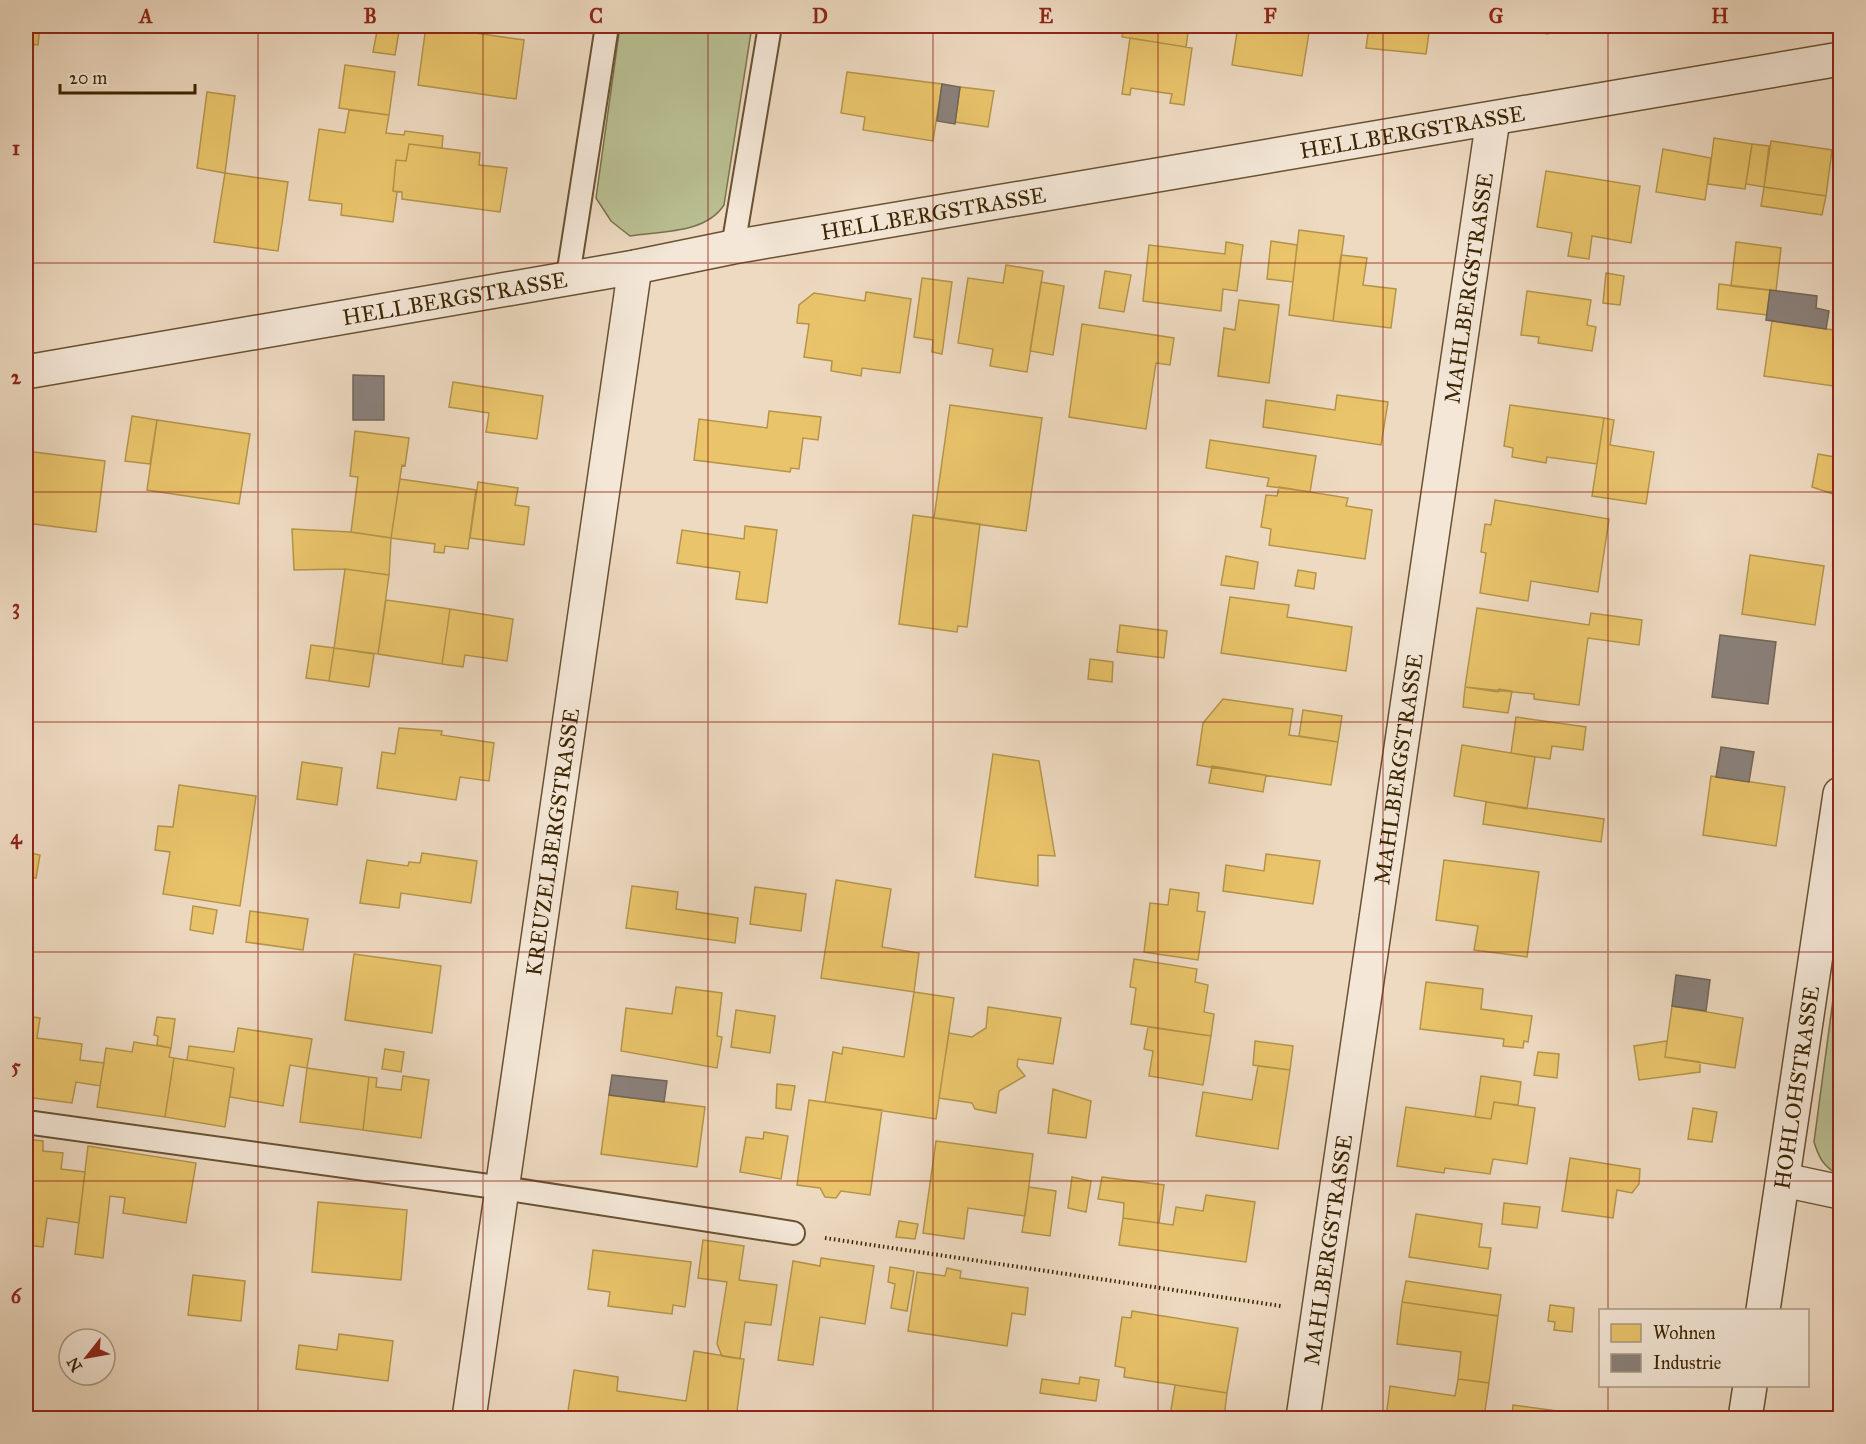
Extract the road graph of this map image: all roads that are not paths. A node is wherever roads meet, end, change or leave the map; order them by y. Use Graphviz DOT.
graph roads {
  1 [pos="607,26"];
  2 [pos="770,26"];
  3 [pos="1840,59"];
  4 [pos="1493,119"];
  5 [pos="733,247"];
  6 [pos="635,267"];
  7 [pos="568,276"];
  8 [pos="26,372"];
  9 [pos="1840,794"];
  10 [pos="26,1122"];
  11 [pos="1784,1180"];
  12 [pos="503,1188"];
  13 [pos="1840,1192"];
  14 [pos="793,1233"];
  15 [pos="1763,1309"];
  16 [pos="1750,1387"];
  17 [pos="469,1419"];
  18 [pos="1304,1419"];
  19 [pos="1745,1419"];
  1 -- 7 [label="lane"];
  2 -- 5 [label="lane"];
  3 -- 4 [label="street, HELLBERGSTRASSE"];
  4 -- 5 [label="street, HELLBERGSTRASSE"];
  4 -- 18 [label="street, MAHLBERGSTRASSE"];
  5 -- 6 [label="street, HELLBERGSTRASSE"];
  6 -- 7 [label="street, HELLBERGSTRASSE"];
  6 -- 12 [label="street, KREUZELBERGSTRASSE"];
  7 -- 8 [label="street, HELLBERGSTRASSE"];
  9 -- 11 [label="street, HOHLOHSTRASSE"];
  10 -- 12 [label="lane"];
  11 -- 13 [label="street"];
  11 -- 15 [label="street, HOHLOHSTRASSE"];
  12 -- 14 [label="lane"];
  12 -- 17 [label="street, KREUZELBERGSTRASSE"];
  16 -- 19 [label="street"];
}
